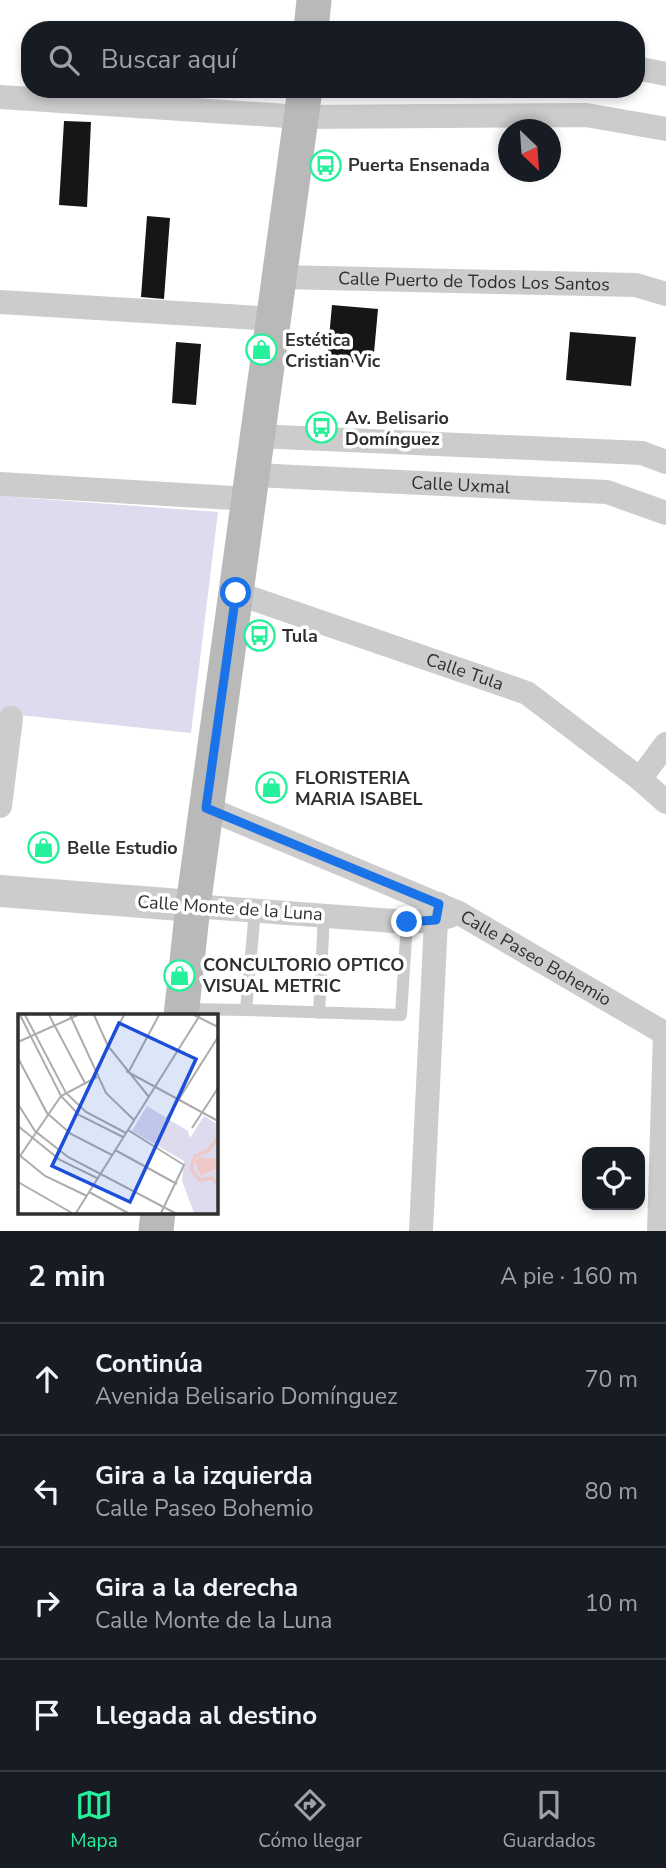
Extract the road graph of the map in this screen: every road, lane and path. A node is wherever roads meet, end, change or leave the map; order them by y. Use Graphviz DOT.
graph roads {
  1 [pos="314,0"];
  2 [pos="312,21"];
  3 [pos="645,70"];
  4 [pos="666,74"];
  5 [pos="0,97"];
  6 [pos="21,97"];
  7 [pos="50,98"];
  8 [pos="303,103"];
  9 [pos="666,129"];
  10 [pos="280,276"];
  11 [pos="666,294"];
  12 [pos="0,302"];
  13 [pos="274,319"];
  14 [pos="257,436"];
  15 [pos="666,462"];
  16 [pos="0,484"];
  17 [pos="251,487"];
  18 [pos="666,513"];
  19 [pos="236,593"];
  20 [pos="11,718"];
  21 [pos="666,744"];
  22 [pos="640,779"];
  23 [pos="666,802"];
  24 [pos="0,806"];
  25 [pos="206,808"];
  26 [pos="0,891"];
  27 [pos="193,906"];
  28 [pos="255,910"];
  29 [pos="445,912"];
  30 [pos="324,916"];
  31 [pos="407,922"];
  32 [pos="246,1010"];
  33 [pos="181,1012"];
  34 [pos="319,1013"];
  35 [pos="665,1034"];
  36 [pos="158,1213"];
  37 [pos="156,1231"];
  38 [pos="421,1231"];
  39 [pos="659,1231"];
  1 -- 2 [label="main road"];
  3 -- 4 [label="street"];
  5 -- 6 [label="street"];
  7 -- 8 [label="street"];
  8 -- 9 [label="street"];
  8 -- 10 [label="main road"];
  10 -- 11 [label="street, Calle Puerto de Todos Los Santos"];
  10 -- 13 [label="main road"];
  12 -- 13 [label="street"];
  13 -- 14 [label="main road"];
  14 -- 15 [label="street"];
  14 -- 17 [label="main road"];
  16 -- 17 [label="street, Calle Uxmal"];
  17 -- 18 [label="street, Calle Uxmal"];
  17 -- 19 [label="main road"];
  19 -- 22 [label="street, Calle Tula"];
  19 -- 25 [label="main road"];
  20 -- 24 [label="street"];
  21 -- 22 [label="street"];
  22 -- 23 [label="street, Calle Tula"];
  25 -- 27 [label="main road"];
  25 -- 29 [label="street, Calle Paseo Bohemio"];
  26 -- 27 [label="street, Calle Monte de la Luna"];
  27 -- 28 [label="street, Calle Monte de la Luna"];
  27 -- 33 [label="main road"];
  28 -- 30 [label="street, Calle Monte de la Luna"];
  28 -- 32 [label="lane"];
  29 -- 31 [label="street, Calle Monte de la Luna"];
  29 -- 35 [label="street, Calle Paseo Bohemio"];
  29 -- 38 [label="street"];
  30 -- 31 [label="street, Calle Monte de la Luna"];
  30 -- 34 [label="lane"];
  31 -- 34 [label="lane"];
  32 -- 33 [label="lane"];
  32 -- 34 [label="lane"];
  35 -- 39 [label="street"];
  36 -- 37 [label="main road"];
}
